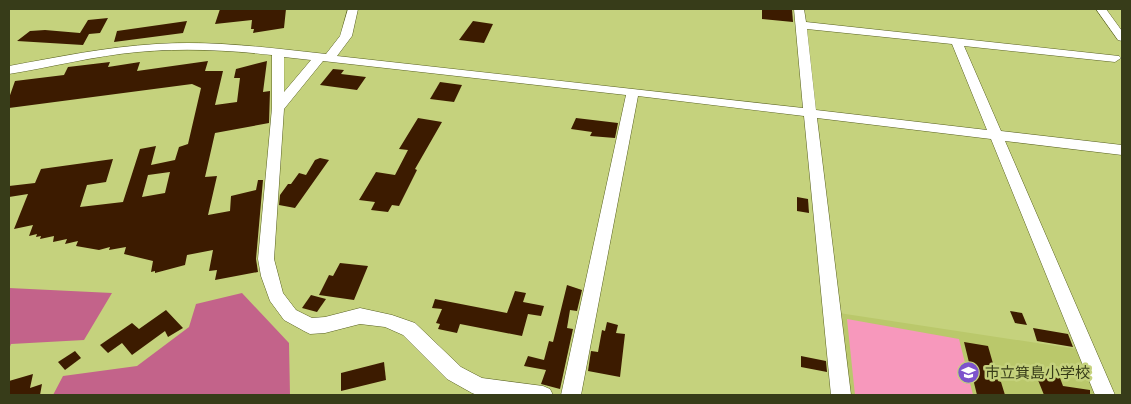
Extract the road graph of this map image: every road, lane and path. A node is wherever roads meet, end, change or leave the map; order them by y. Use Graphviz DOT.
graph roads {
  1 [pos="353,9"];
  2 [pos="799,9"];
  3 [pos="1101,9"];
  4 [pos="801,25"];
  5 [pos="1122,38"];
  6 [pos="957,42"];
  7 [pos="278,53"];
  8 [pos="1115,58"];
  9 [pos="324,59"];
  10 [pos="9,70"];
  11 [pos="633,92"];
  12 [pos="278,108"];
  13 [pos="811,114"];
  14 [pos="998,136"];
  15 [pos="1122,150"];
  16 [pos="543,395"];
  17 [pos="571,395"];
  18 [pos="841,395"];
  19 [pos="1105,395"];
  1 -- 9 [label="street"];
  2 -- 4 [label="street"];
  3 -- 5 [label="street"];
  4 -- 6 [label="street"];
  4 -- 13 [label="street"];
  6 -- 8 [label="street"];
  6 -- 14 [label="street"];
  7 -- 9 [label="street"];
  7 -- 10 [label="street"];
  7 -- 12 [label="street"];
  9 -- 11 [label="street"];
  9 -- 12 [label="street"];
  11 -- 13 [label="street"];
  11 -- 17 [label="street"];
  12 -- 16 [label="street"];
  13 -- 14 [label="street"];
  13 -- 18 [label="street"];
  14 -- 15 [label="street"];
  14 -- 19 [label="street"];
}
